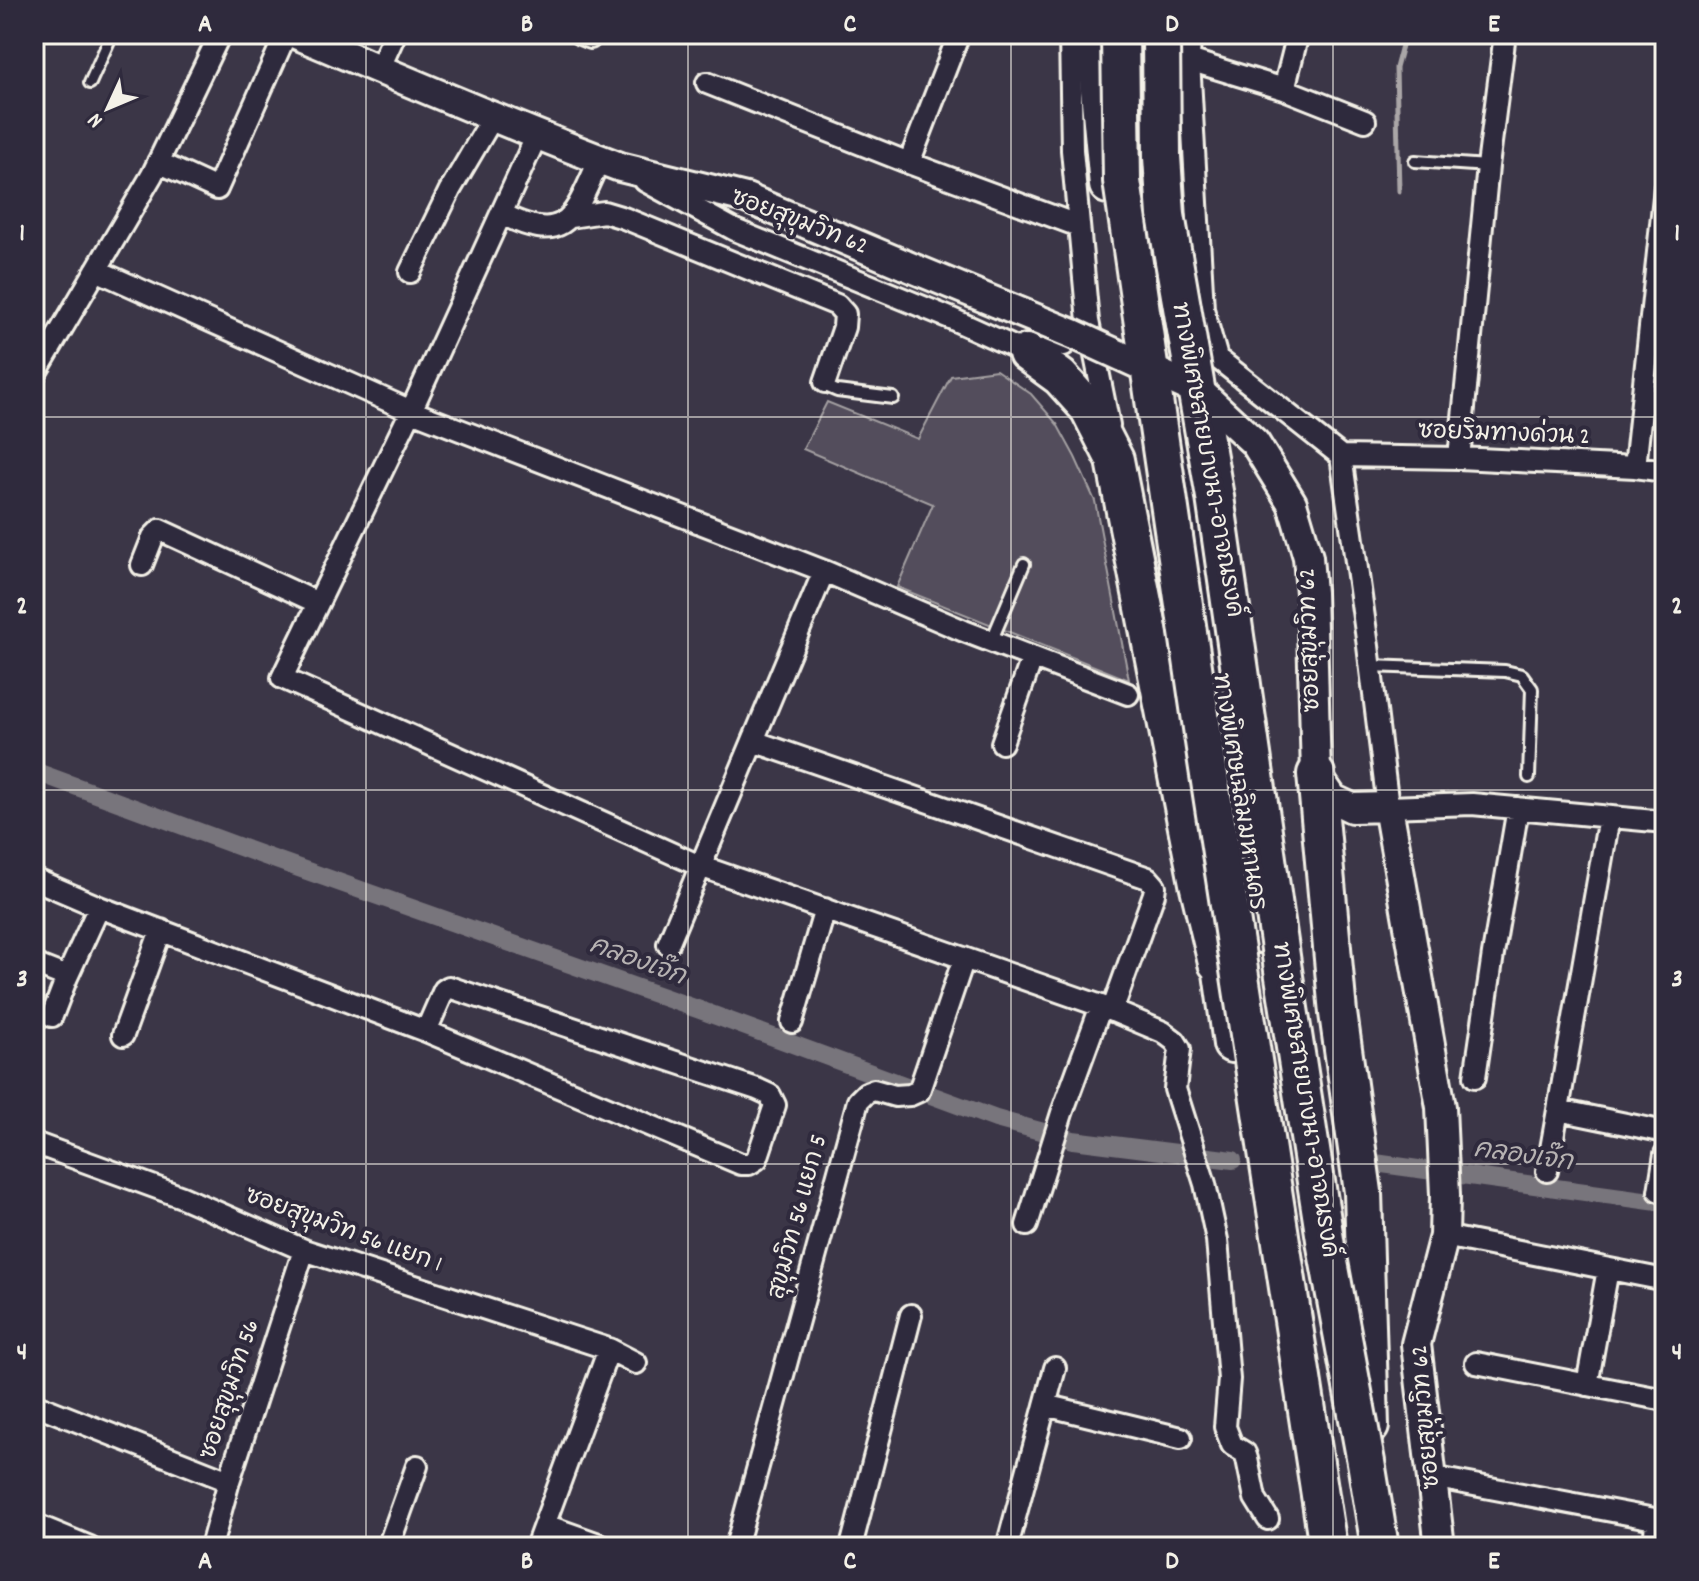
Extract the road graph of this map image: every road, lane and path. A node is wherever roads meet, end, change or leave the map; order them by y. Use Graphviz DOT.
graph roads {
  1 [pos="112,34"];
  2 [pos="220,34"];
  3 [pos="286,34"];
  4 [pos="296,34"];
  5 [pos="395,34"];
  6 [pos="959,34"];
  7 [pos="1070,34"];
  8 [pos="1098,34"];
  9 [pos="1120,34"];
  10 [pos="1134,34"];
  11 [pos="1161,34"];
  12 [pos="1190,34"];
  13 [pos="1298,34"];
  14 [pos="1505,34"];
  15 [pos="1189,60"];
  16 [pos="379,69"];
  17 [pos="90,83"];
  18 [pos="707,83"];
  19 [pos="1284,89"];
  20 [pos="493,117"];
  21 [pos="1365,121"];
  22 [pos="537,135"];
  23 [pos="1415,161"];
  24 [pos="158,162"];
  25 [pos="610,163"];
  26 [pos="909,163"];
  27 [pos="1488,166"];
  28 [pos="1665,187"];
  29 [pos="502,214"];
  30 [pos="570,217"];
  31 [pos="1079,226"];
  32 [pos="96,270"];
  33 [pos="410,272"];
  34 [pos="1088,321"];
  35 [pos="1027,353"];
  36 [pos="34,376"];
  37 [pos="825,382"];
  38 [pos="893,398"];
  39 [pos="411,411"];
  40 [pos="1341,456"];
  41 [pos="1459,458"];
  42 [pos="1115,460"];
  43 [pos="1635,467"];
  44 [pos="1665,471"];
  45 [pos="1024,564"];
  46 [pos="142,565"];
  47 [pos="824,571"];
  48 [pos="318,603"];
  49 [pos="991,642"];
  50 [pos="1032,658"];
  51 [pos="1370,666"];
  52 [pos="1128,694"];
  53 [pos="753,741"];
  54 [pos="1002,743"];
  55 [pos="1316,774"];
  56 [pos="1529,777"];
  57 [pos="1388,807"];
  58 [pos="1518,808"];
  59 [pos="1609,817"];
  60 [pos="1665,822"];
  61 [pos="700,866"];
  62 [pos="34,879"];
  63 [pos="99,907"];
  64 [pos="825,909"];
  65 [pos="161,930"];
  66 [pos="668,944"];
  67 [pos="964,958"];
  68 [pos="34,964"];
  69 [pos="67,977"];
  70 [pos="1224,988"];
  71 [pos="1106,1008"];
  72 [pos="52,1016"];
  73 [pos="792,1022"];
  74 [pos="426,1031"];
  75 [pos="123,1035"];
  76 [pos="1475,1077"];
  77 [pos="1558,1110"];
  78 [pos="1665,1132"];
  79 [pos="34,1143"];
  80 [pos="1665,1154"];
  81 [pos="1547,1171"];
  82 [pos="1659,1191"];
  83 [pos="1027,1225"];
  84 [pos="1444,1236"];
  85 [pos="304,1250"];
  86 [pos="1608,1269"];
  87 [pos="1665,1280"];
  88 [pos="911,1315"];
  89 [pos="609,1349"];
  90 [pos="636,1363"];
  91 [pos="1476,1363"];
  92 [pos="1055,1368"];
  93 [pos="1587,1385"];
  94 [pos="1665,1400"];
  95 [pos="34,1404"];
  96 [pos="1045,1405"];
  97 [pos="1181,1438"];
  98 [pos="417,1466"];
  99 [pos="1432,1477"];
  100 [pos="229,1481"];
  101 [pos="1268,1519"];
  102 [pos="1661,1521"];
  103 [pos="34,1524"];
  104 [pos="545,1525"];
  105 [pos="90,1547"];
  106 [pos="211,1547"];
  107 [pos="388,1547"];
  108 [pos="536,1547"];
  109 [pos="607,1547"];
  110 [pos="736,1547"];
  111 [pos="851,1547"];
  112 [pos="1007,1547"];
  113 [pos="1316,1547"];
  114 [pos="1328,1547"];
  115 [pos="1369,1547"];
  116 [pos="1380,1547"];
  117 [pos="1440,1547"];
  118 [pos="1658,1547"];
  1 -- 17 [label="lane"];
  2 -- 24 [label="street"];
  3 -- 24 [label="street"];
  4 -- 16 [label="street, ซอยสุขุมวิท 62"];
  5 -- 16 [label="street"];
  6 -- 26 [label="street"];
  7 -- 31 [label="street"];
  8 -- 70 [label="highway, ทางพิเศษเฉลิมมหานคร"];
  9 -- 114 [label="highway, ทางพิเศษสายบางนา-อาจณรงค์, bridge"];
  10 -- 115 [label="highway, ทางพิเศษเฉลิมมหานคร"];
  11 -- 116 [label="highway, ทางพิเศษสายบางนา-อาจณรงค์, bridge"];
  12 -- 15 [label="street"];
  13 -- 19 [label="street"];
  14 -- 27 [label="street"];
  15 -- 19 [label="street"];
  15 -- 40 [label="street"];
  16 -- 20 [label="street, ซอยสุขุมวิท 62"];
  18 -- 26 [label="street"];
  19 -- 21 [label="street"];
  20 -- 22 [label="street, ซอยสุขุมวิท 62"];
  20 -- 33 [label="street"];
  22 -- 25 [label="street, ซอยสุขุมวิท 62"];
  22 -- 29 [label="street"];
  23 -- 27 [label="lane"];
  24 -- 32 [label="street"];
  25 -- 30 [label="street"];
  25 -- 35 [label="street"];
  25 -- 55 [label="street, ซอยสุขุมวิท 62, bridge"];
  26 -- 31 [label="street"];
  27 -- 41 [label="street"];
  28 -- 43 [label="street"];
  29 -- 30 [label="street"];
  29 -- 39 [label="street"];
  30 -- 37 [label="street"];
  31 -- 34 [label="street"];
  32 -- 36 [label="street"];
  32 -- 39 [label="street"];
  34 -- 35 [label="street"];
  34 -- 42 [label="street"];
  35 -- 42 [label="highway"];
  37 -- 38 [label="lane"];
  39 -- 47 [label="street"];
  39 -- 48 [label="street"];
  40 -- 41 [label="street, ซอยริมทางด่วน 2"];
  40 -- 51 [label="street"];
  41 -- 43 [label="street, ซอยริมทางด่วน 2"];
  42 -- 70 [label="highway"];
  43 -- 44 [label="street, ซอยริมทางด่วน 2"];
  45 -- 49 [label="lane"];
  46 -- 48 [label="street"];
  47 -- 49 [label="street"];
  47 -- 53 [label="street"];
  48 -- 61 [label="street"];
  49 -- 50 [label="street"];
  50 -- 52 [label="street"];
  50 -- 54 [label="street"];
  51 -- 56 [label="lane"];
  51 -- 57 [label="street"];
  53 -- 61 [label="street"];
  53 -- 71 [label="street"];
  55 -- 57 [label="street"];
  55 -- 115 [label="highway"];
  57 -- 58 [label="street"];
  57 -- 84 [label="street, ซอยสุขุมวิท 62"];
  58 -- 59 [label="street"];
  58 -- 76 [label="street"];
  59 -- 60 [label="street"];
  59 -- 77 [label="street"];
  61 -- 64 [label="street"];
  61 -- 66 [label="street"];
  62 -- 63 [label="street"];
  63 -- 65 [label="street"];
  63 -- 69 [label="street"];
  64 -- 67 [label="street"];
  64 -- 73 [label="street"];
  65 -- 74 [label="street"];
  65 -- 75 [label="street"];
  67 -- 71 [label="street"];
  67 -- 110 [label="street, สุขุมวิท 56 แยก 5"];
  68 -- 69 [label="street"];
  69 -- 72 [label="street"];
  70 -- 113 [label="highway, ทางพิเศษเฉลิมมหานคร"];
  71 -- 83 [label="street"];
  71 -- 101 [label="street"];
  74 -- 74 [label="street"];
  77 -- 78 [label="street"];
  77 -- 81 [label="street"];
  79 -- 85 [label="street, ซอยสุขุมวิท 56 แยก 1"];
  80 -- 82 [label="street"];
  84 -- 86 [label="street"];
  84 -- 99 [label="street, ซอยสุขุมวิท 62"];
  85 -- 89 [label="street, ซอยสุขุมวิท 56 แยก 1"];
  85 -- 100 [label="street, ซอยสุขุมวิท 56"];
  86 -- 87 [label="street"];
  86 -- 93 [label="street"];
  88 -- 111 [label="street"];
  89 -- 90 [label="street, ซอยสุขุมวิท 56 แยก 1"];
  89 -- 104 [label="street"];
  91 -- 93 [label="street"];
  92 -- 96 [label="street"];
  93 -- 94 [label="street"];
  95 -- 100 [label="street"];
  96 -- 97 [label="street"];
  96 -- 112 [label="street"];
  98 -- 107 [label="street"];
  99 -- 102 [label="street"];
  99 -- 117 [label="street, ซอยสุขุมวิท 62"];
  100 -- 106 [label="street, ซอยสุขุมวิท 56"];
  102 -- 118 [label="street"];
  103 -- 105 [label="street"];
  104 -- 108 [label="street"];
  104 -- 109 [label="street"];
}
